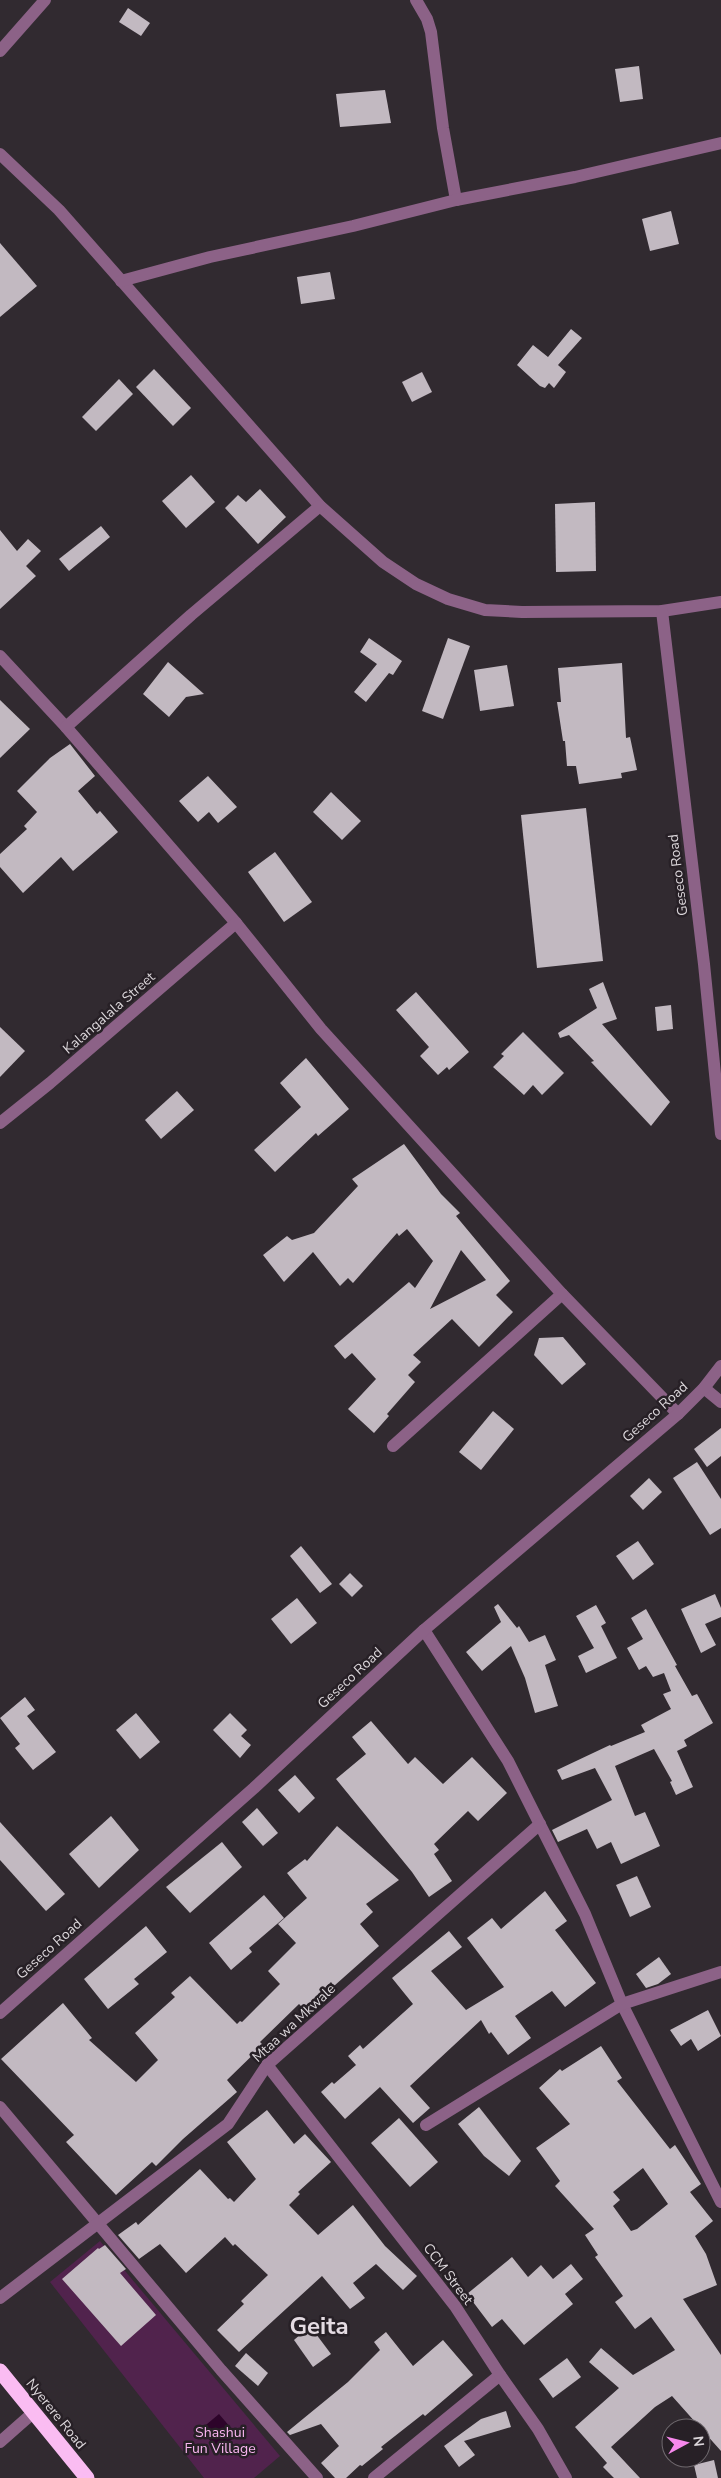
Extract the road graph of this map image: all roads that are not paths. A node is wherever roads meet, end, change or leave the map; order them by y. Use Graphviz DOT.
graph roads {
  1 [pos="45,0"];
  2 [pos="416,0"];
  3 [pos="0,51"];
  4 [pos="721,143"];
  5 [pos="0,154"];
  6 [pos="456,200"];
  7 [pos="121,281"];
  8 [pos="320,506"];
  9 [pos="721,602"];
  10 [pos="662,611"];
  11 [pos="0,656"];
  12 [pos="66,727"];
  13 [pos="236,924"];
  14 [pos="0,1123"];
  15 [pos="721,1134"];
  16 [pos="562,1294"];
  17 [pos="721,1366"];
  18 [pos="704,1388"];
  19 [pos="721,1402"];
  20 [pos="678,1414"];
  21 [pos="393,1446"];
  22 [pos="424,1630"];
  23 [pos="540,1824"];
  24 [pos="721,1972"];
  25 [pos="622,2004"];
  26 [pos="0,2013"];
  27 [pos="267,2065"];
  28 [pos="0,2107"];
  29 [pos="426,2125"];
  30 [pos="721,2202"];
  31 [pos="97,2224"];
  32 [pos="0,2298"];
  33 [pos="0,2371"];
  34 [pos="500,2375"];
  35 [pos="34,2412"];
  36 [pos="0,2442"];
  37 [pos="87,2478"];
  38 [pos="317,2478"];
  39 [pos="374,2478"];
  40 [pos="566,2478"];
  1 -- 3 [label="street"];
  2 -- 6 [label="street"];
  4 -- 6 [label="street"];
  5 -- 7 [label="street"];
  6 -- 7 [label="street"];
  7 -- 8 [label="street"];
  8 -- 10 [label="street"];
  8 -- 12 [label="street"];
  9 -- 10 [label="street"];
  10 -- 15 [label="street, Geseco Road"];
  11 -- 12 [label="street"];
  12 -- 13 [label="street"];
  13 -- 14 [label="street, Kalangalala Street"];
  13 -- 16 [label="street"];
  16 -- 20 [label="street"];
  16 -- 21 [label="street"];
  17 -- 18 [label="street, Geseco Road"];
  18 -- 19 [label="street"];
  18 -- 20 [label="street, Geseco Road"];
  20 -- 22 [label="street, Geseco Road"];
  22 -- 23 [label="street"];
  22 -- 26 [label="street, Geseco Road"];
  23 -- 25 [label="street"];
  23 -- 27 [label="street, Mtaa wa Mkwale"];
  24 -- 25 [label="street"];
  25 -- 29 [label="street"];
  25 -- 30 [label="street"];
  27 -- 31 [label="street, Mtaa wa Mkwale"];
  27 -- 34 [label="street, CCM Street"];
  28 -- 31 [label="street"];
  31 -- 32 [label="street, Mtaa wa Mkwale"];
  31 -- 38 [label="street"];
  33 -- 35 [label="highway, Nyerere Road"];
  34 -- 39 [label="street"];
  34 -- 40 [label="street, CCM Street"];
  35 -- 36 [label="street"];
  35 -- 37 [label="highway, Nyerere Road"];
}
